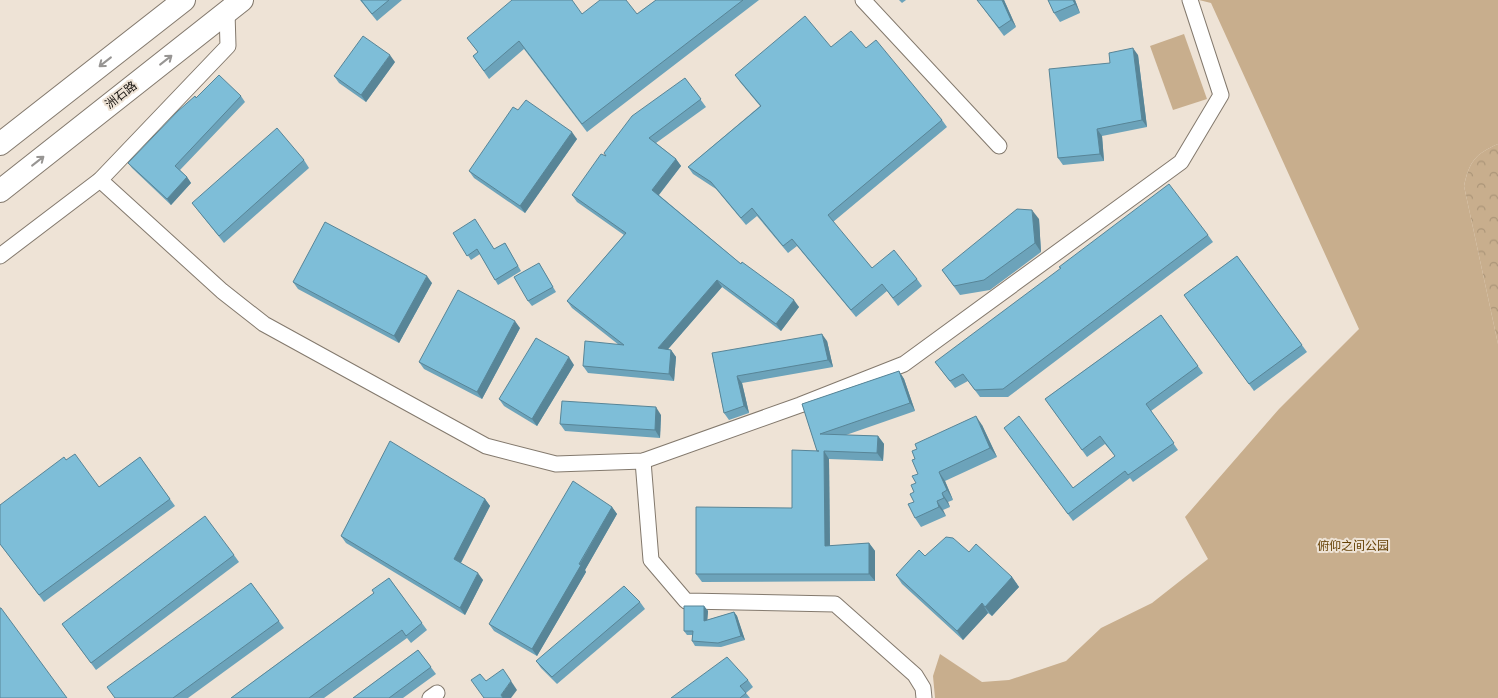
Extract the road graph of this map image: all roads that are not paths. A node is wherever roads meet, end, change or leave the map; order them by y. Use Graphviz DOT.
graph roads {
  1 [pos="184,0"];
  2 [pos="863,0"];
  3 [pos="1190,0"];
  4 [pos="235,6"];
  5 [pos="0,144"];
  6 [pos="999,146"];
  7 [pos="100,180"];
  8 [pos="0,191"];
  9 [pos="0,256"];
  10 [pos="642,461"];
  11 [pos="924,698"];
  1 -- 5 [label="main road, one-way"];
  2 -- 6 [label="street"];
  3 -- 10 [label="street"];
  4 -- 7 [label="street"];
  8 -- 4 [label="main road, 洲石路, one-way"];
  7 -- 9 [label="street"];
  7 -- 10 [label="street"];
  10 -- 11 [label="street"];
}
